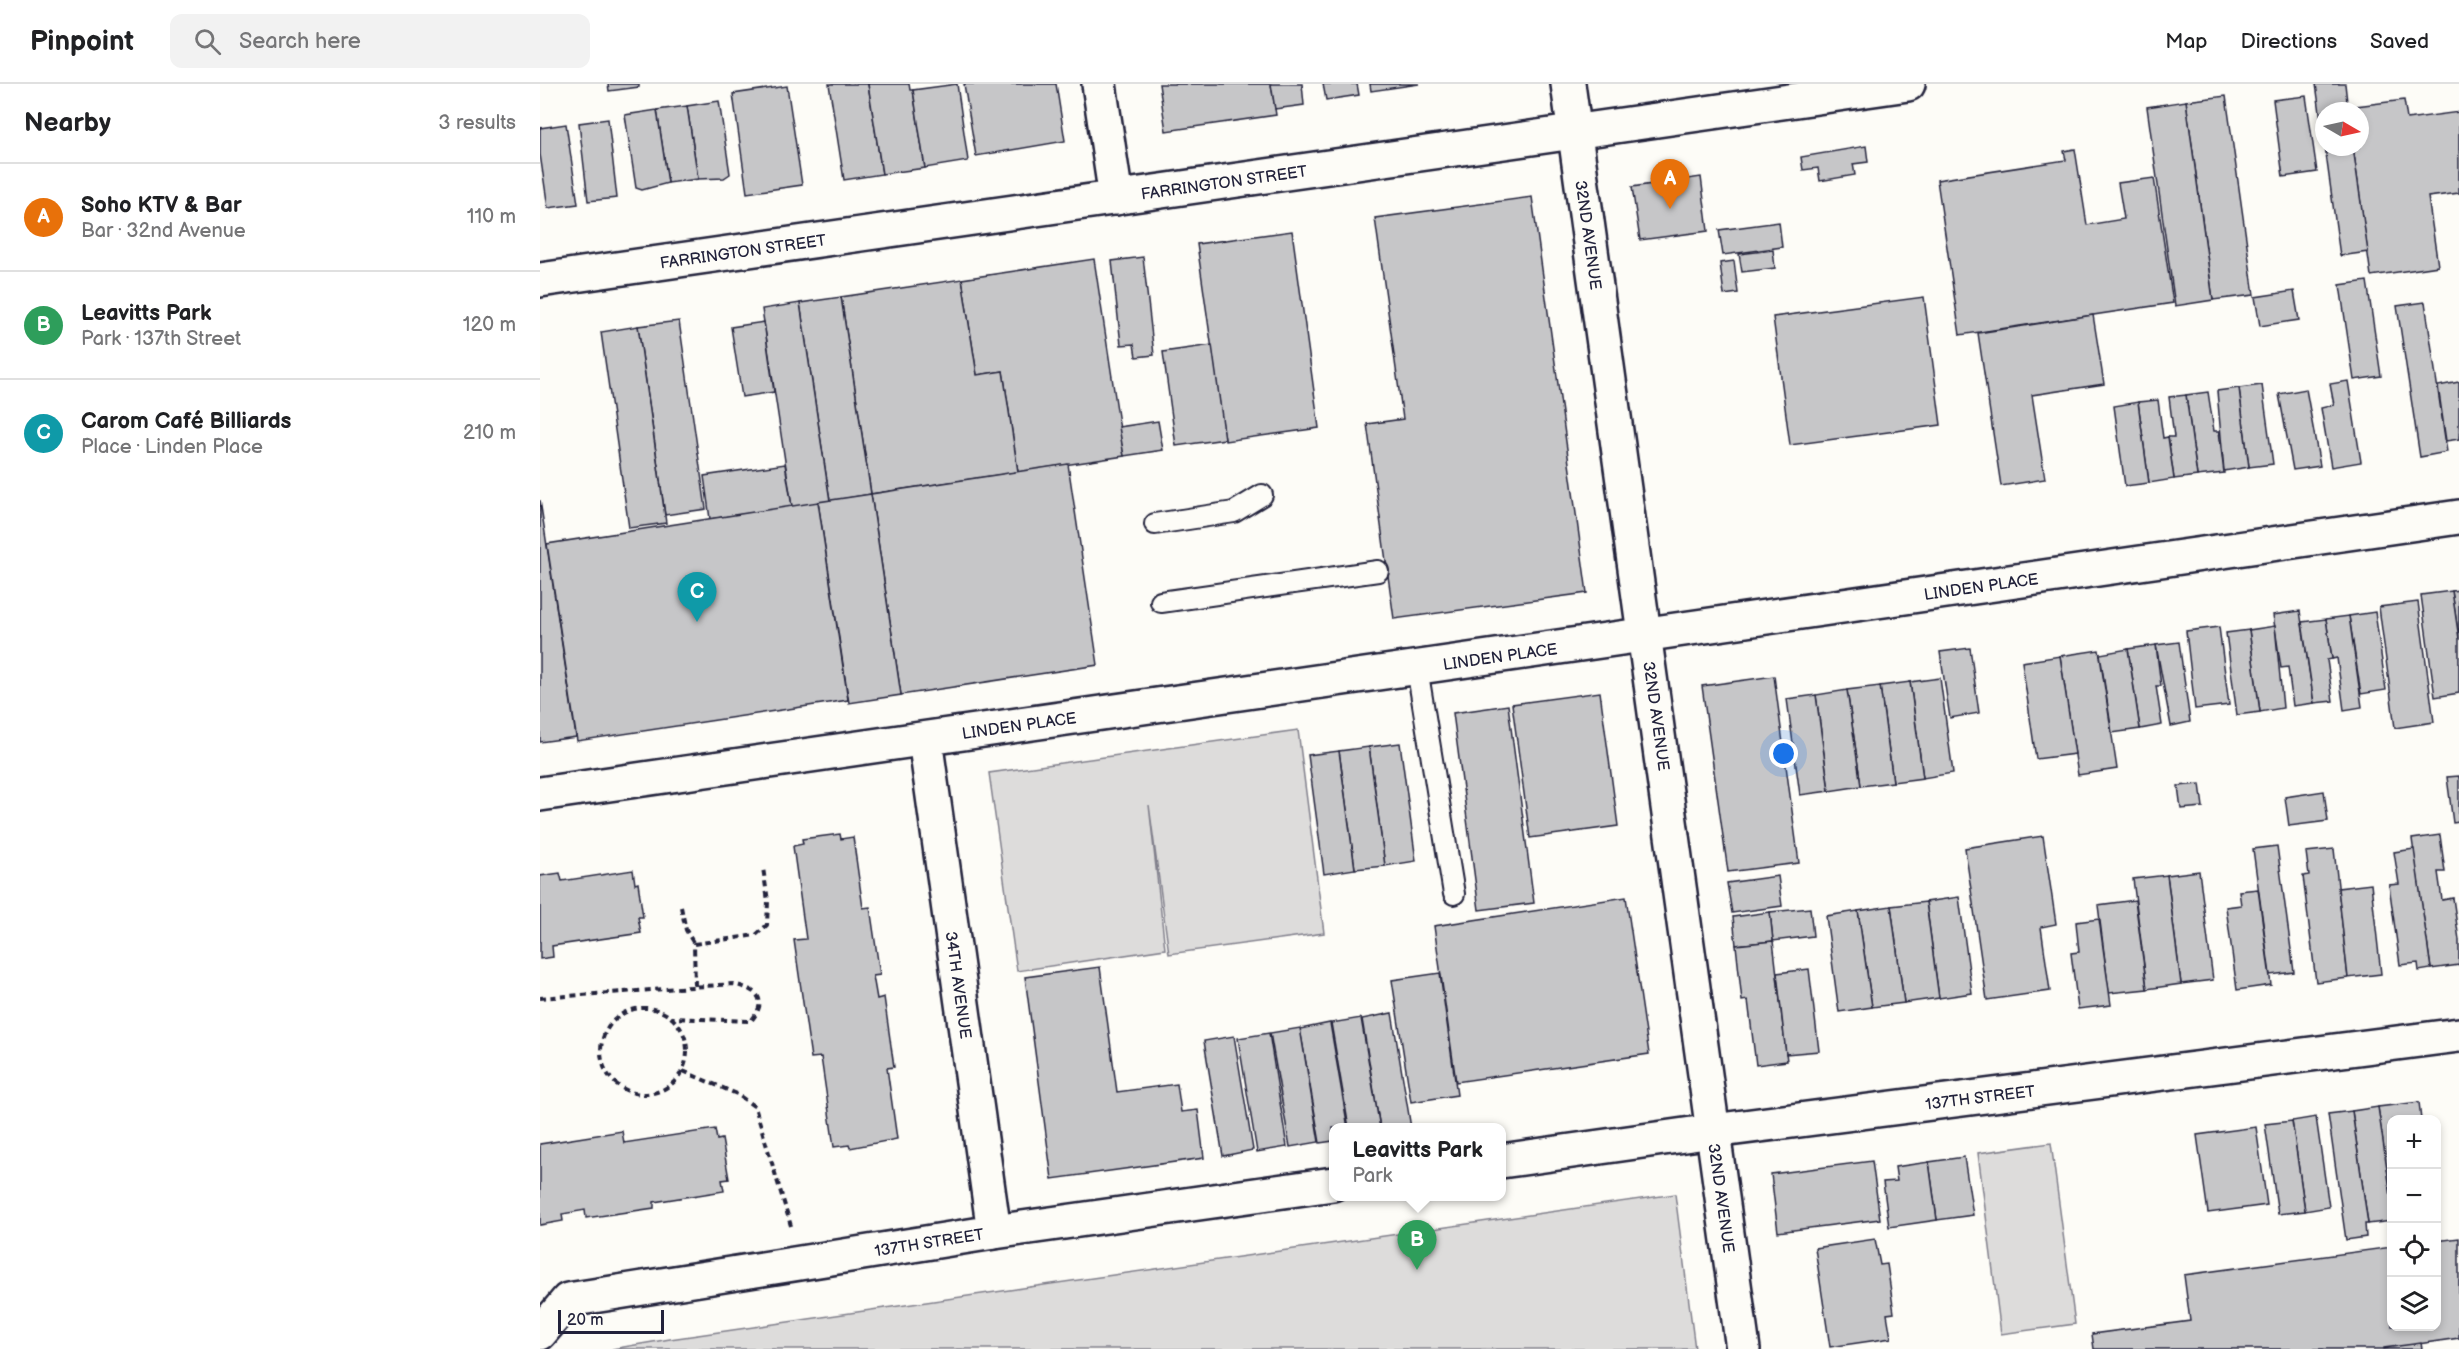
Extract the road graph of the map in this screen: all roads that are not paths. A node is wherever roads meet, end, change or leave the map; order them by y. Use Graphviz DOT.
graph roads {
  1 [pos="1099,84"];
  2 [pos="1568,84"];
  3 [pos="1908,84"];
  4 [pos="1574,132"];
  5 [pos="1116,198"];
  6 [pos="540,280"];
  7 [pos="1262,495"];
  8 [pos="2459,517"];
  9 [pos="1155,524"];
  10 [pos="1378,572"];
  11 [pos="1161,602"];
  12 [pos="1646,635"];
  13 [pos="1417,668"];
  14 [pos="925,739"];
  15 [pos="540,794"];
  16 [pos="1454,894"];
  17 [pos="2459,1035"];
  18 [pos="1713,1131"];
  19 [pos="1506,1160"];
  20 [pos="1329,1185"];
  21 [pos="994,1232"];
  22 [pos="540,1333"];
  23 [pos="1743,1349"];
  1 -- 5 [label="street"];
  2 -- 4 [label="street, 32ND AVENUE"];
  3 -- 4 [label="street, FARRINGTON STREET"];
  4 -- 5 [label="street, FARRINGTON STREET"];
  4 -- 12 [label="street, 32ND AVENUE"];
  5 -- 6 [label="street, FARRINGTON STREET"];
  7 -- 9 [label="lane"];
  8 -- 12 [label="street, LINDEN PLACE"];
  10 -- 11 [label="lane"];
  12 -- 13 [label="street, LINDEN PLACE"];
  12 -- 18 [label="street, 32ND AVENUE"];
  13 -- 14 [label="street, LINDEN PLACE"];
  13 -- 16 [label="lane"];
  14 -- 15 [label="street, LINDEN PLACE"];
  14 -- 21 [label="street, 34TH AVENUE"];
  17 -- 18 [label="street, 137TH STREET"];
  18 -- 19 [label="street, 137TH STREET"];
  18 -- 23 [label="street, 32ND AVENUE"];
  20 -- 21 [label="street, 137TH STREET"];
  21 -- 22 [label="street, 137TH STREET"];
}
